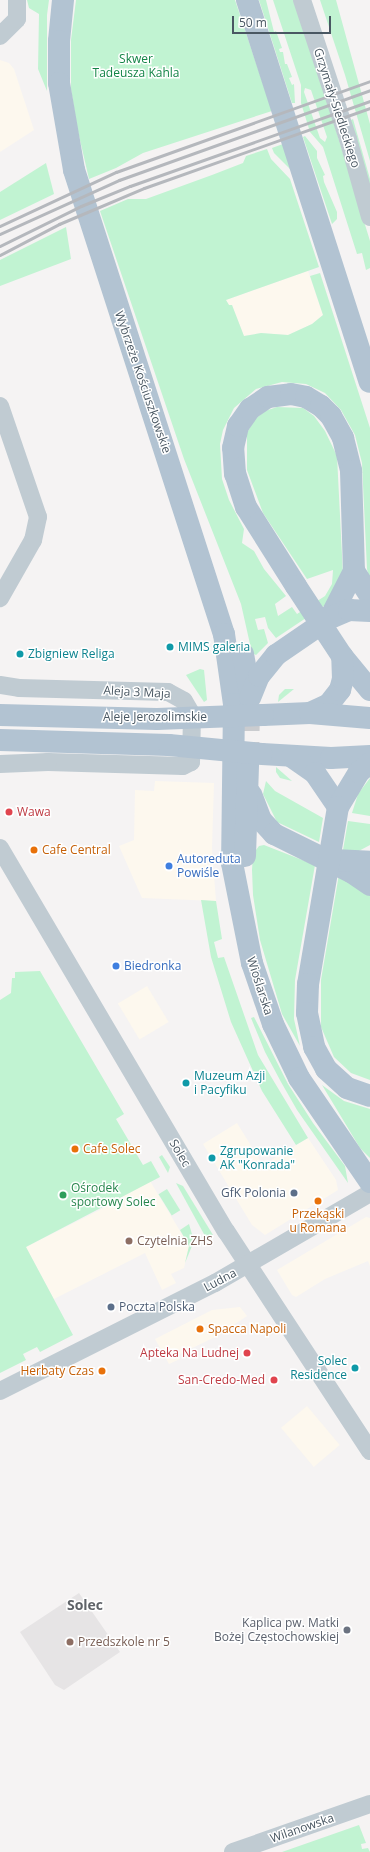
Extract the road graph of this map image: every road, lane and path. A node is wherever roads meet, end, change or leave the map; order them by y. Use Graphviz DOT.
graph roads {
  1 [pos="17,0"];
  2 [pos="63,0"];
  3 [pos="246,0"];
  4 [pos="302,0"];
  5 [pos="0,36"];
  6 [pos="370,217"];
  7 [pos="370,382"];
  8 [pos="0,406"];
  9 [pos="179,488"];
  10 [pos="354,571"];
  11 [pos="370,596"];
  12 [pos="0,598"];
  13 [pos="370,611"];
  14 [pos="330,618"];
  15 [pos="342,656"];
  16 [pos="0,685"];
  17 [pos="370,690"];
  18 [pos="254,704"];
  19 [pos="310,713"];
  20 [pos="0,714"];
  21 [pos="370,718"];
  22 [pos="0,740"];
  23 [pos="370,756"];
  24 [pos="292,757"];
  25 [pos="370,763"];
  26 [pos="0,764"];
  27 [pos="248,766"];
  28 [pos="338,807"];
  29 [pos="0,848"];
  30 [pos="325,859"];
  31 [pos="370,862"];
  32 [pos="370,885"];
  33 [pos="370,1096"];
  34 [pos="370,1182"];
  35 [pos="370,1193"];
  36 [pos="247,1266"];
  37 [pos="0,1391"];
  38 [pos="370,1451"];
  39 [pos="370,1804"];
  40 [pos="233,1852"];
  1 -- 5 [label="street"];
  2 -- 9 [label="main road, Wybrzeże Kościuszkowskie"];
  3 -- 7 [label="main road"];
  4 -- 6 [label="street, Grzymały-Siedleckiego"];
  8 -- 12 [label="street"];
  9 -- 18 [label="main road"];
  9 -- 27 [label="main road, Wybrzeże Kościuszkowskie"];
  10 -- 11 [label="main road"];
  10 -- 14 [label="main road"];
  10 -- 15 [label="main road, bridge"];
  13 -- 14 [label="main road"];
  14 -- 18 [label="main road"];
  15 -- 17 [label="main road"];
  15 -- 19 [label="main road"];
  16 -- 26 [label="street, Aleja 3 Maja"];
  18 -- 19 [label="main road, Aleje Jerozolimskie"];
  18 -- 20 [label="main road, Aleje Jerozolimskie, bridge"];
  19 -- 21 [label="main road, Aleje Jerozolimskie"];
  22 -- 27 [label="main road, bridge"];
  23 -- 24 [label="main road"];
  24 -- 27 [label="main road"];
  24 -- 28 [label="main road"];
  25 -- 28 [label="main road"];
  27 -- 30 [label="main road"];
  27 -- 34 [label="main road, Wioślarska"];
  28 -- 33 [label="main road, bridge"];
  29 -- 36 [label="street, Solec"];
  30 -- 31 [label="main road"];
  30 -- 32 [label="main road"];
  35 -- 36 [label="street, Ludna"];
  36 -- 37 [label="street, Ludna"];
  36 -- 38 [label="street, Solec"];
  39 -- 40 [label="street, Wilanowska"];
}
